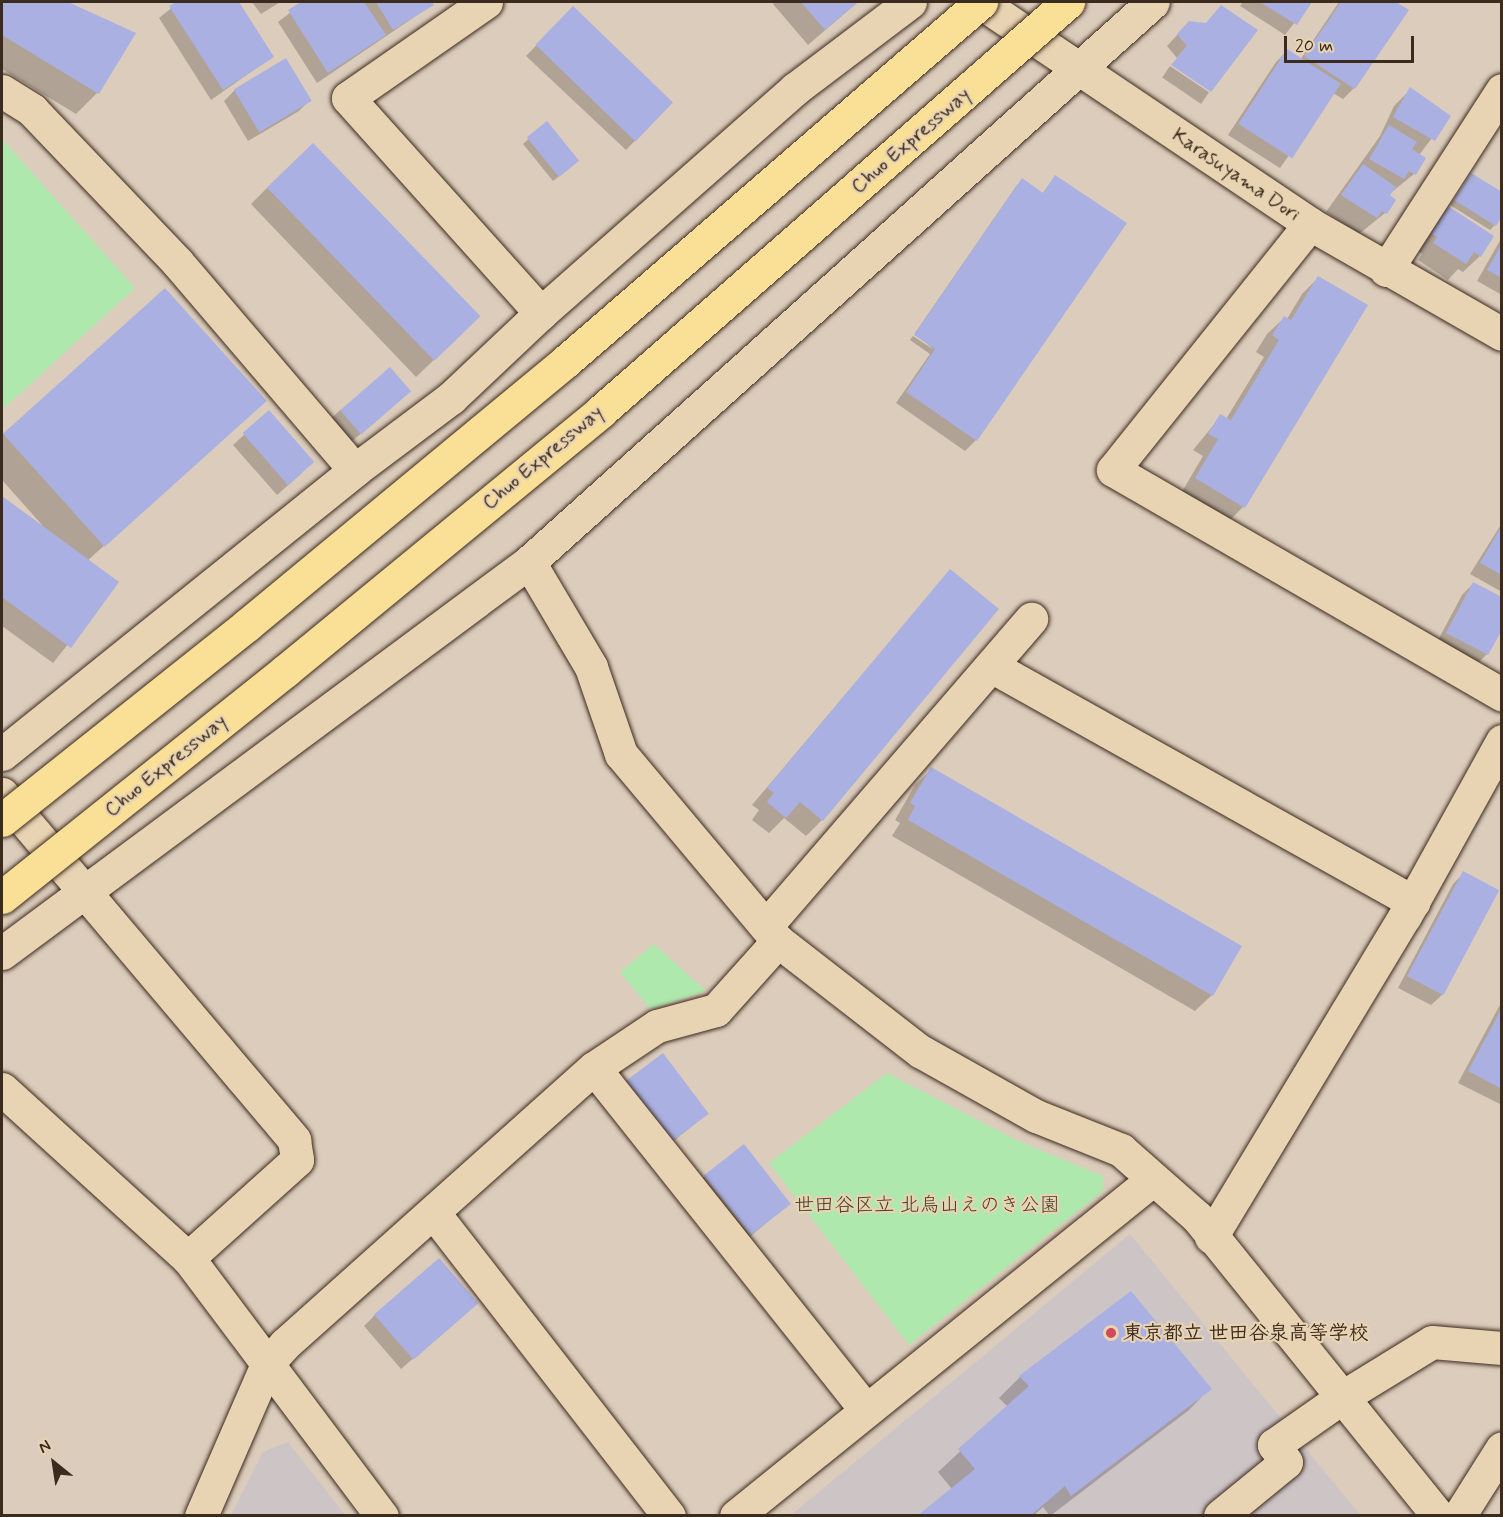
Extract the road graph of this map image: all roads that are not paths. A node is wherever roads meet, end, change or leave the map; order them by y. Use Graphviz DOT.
graph roads {
  1 [pos="486,2"];
  2 [pos="910,2"];
  3 [pos="980,2"];
  4 [pos="1068,2"];
  5 [pos="1153,2"];
  6 [pos="1077,68"];
  7 [pos="1502,90"];
  8 [pos="2,91"];
  9 [pos="1310,224"];
  10 [pos="1386,270"];
  11 [pos="541,313"];
  12 [pos="1502,334"];
  13 [pos="355,470"];
  14 [pos="529,562"];
  15 [pos="1031,619"];
  16 [pos="991,666"];
  17 [pos="1502,695"];
  18 [pos="1502,741"];
  19 [pos="2,754"];
  20 [pos="2,794"];
  21 [pos="2,820"];
  22 [pos="81,893"];
  23 [pos="2,897"];
  24 [pos="1413,902"];
  25 [pos="772,933"];
  26 [pos="2,952"];
  27 [pos="594,1068"];
  28 [pos="2,1089"];
  29 [pos="1152,1180"];
  30 [pos="433,1212"];
  31 [pos="1211,1237"];
  32 [pos="188,1258"];
  33 [pos="1502,1348"];
  34 [pos="267,1364"];
  35 [pos="1344,1396"];
  36 [pos="864,1408"];
  37 [pos="1502,1448"];
  38 [pos="201,1515"];
  39 [pos="382,1515"];
  40 [pos="669,1515"];
  41 [pos="735,1515"];
  42 [pos="1220,1515"];
  43 [pos="1438,1515"];
  44 [pos="1459,1515"];
  1 -- 11 [label="street"];
  2 -- 11 [label="street"];
  3 -- 6 [label="street, Karasuyama Dori"];
  3 -- 21 [label="highway, bridge"];
  4 -- 23 [label="highway, Chuo Expressway, bridge"];
  5 -- 6 [label="street"];
  6 -- 9 [label="street, Karasuyama Dori"];
  6 -- 14 [label="street"];
  7 -- 10 [label="street"];
  8 -- 13 [label="street"];
  9 -- 10 [label="street, Karasuyama Dori"];
  9 -- 17 [label="street"];
  10 -- 12 [label="street, Karasuyama Dori"];
  11 -- 13 [label="street"];
  13 -- 19 [label="street"];
  14 -- 22 [label="street"];
  14 -- 25 [label="street"];
  15 -- 16 [label="street"];
  16 -- 24 [label="street"];
  16 -- 25 [label="street"];
  18 -- 24 [label="street"];
  20 -- 22 [label="street"];
  22 -- 26 [label="street"];
  22 -- 32 [label="street"];
  24 -- 31 [label="street"];
  25 -- 27 [label="street"];
  25 -- 29 [label="street"];
  27 -- 30 [label="street"];
  27 -- 36 [label="street"];
  28 -- 32 [label="street"];
  29 -- 31 [label="street"];
  29 -- 36 [label="street"];
  30 -- 34 [label="street"];
  30 -- 40 [label="street"];
  31 -- 35 [label="street"];
  32 -- 34 [label="street"];
  33 -- 35 [label="street"];
  34 -- 38 [label="street"];
  34 -- 39 [label="street"];
  35 -- 42 [label="street"];
  35 -- 43 [label="street"];
  36 -- 41 [label="street"];
  37 -- 44 [label="street"];
}
